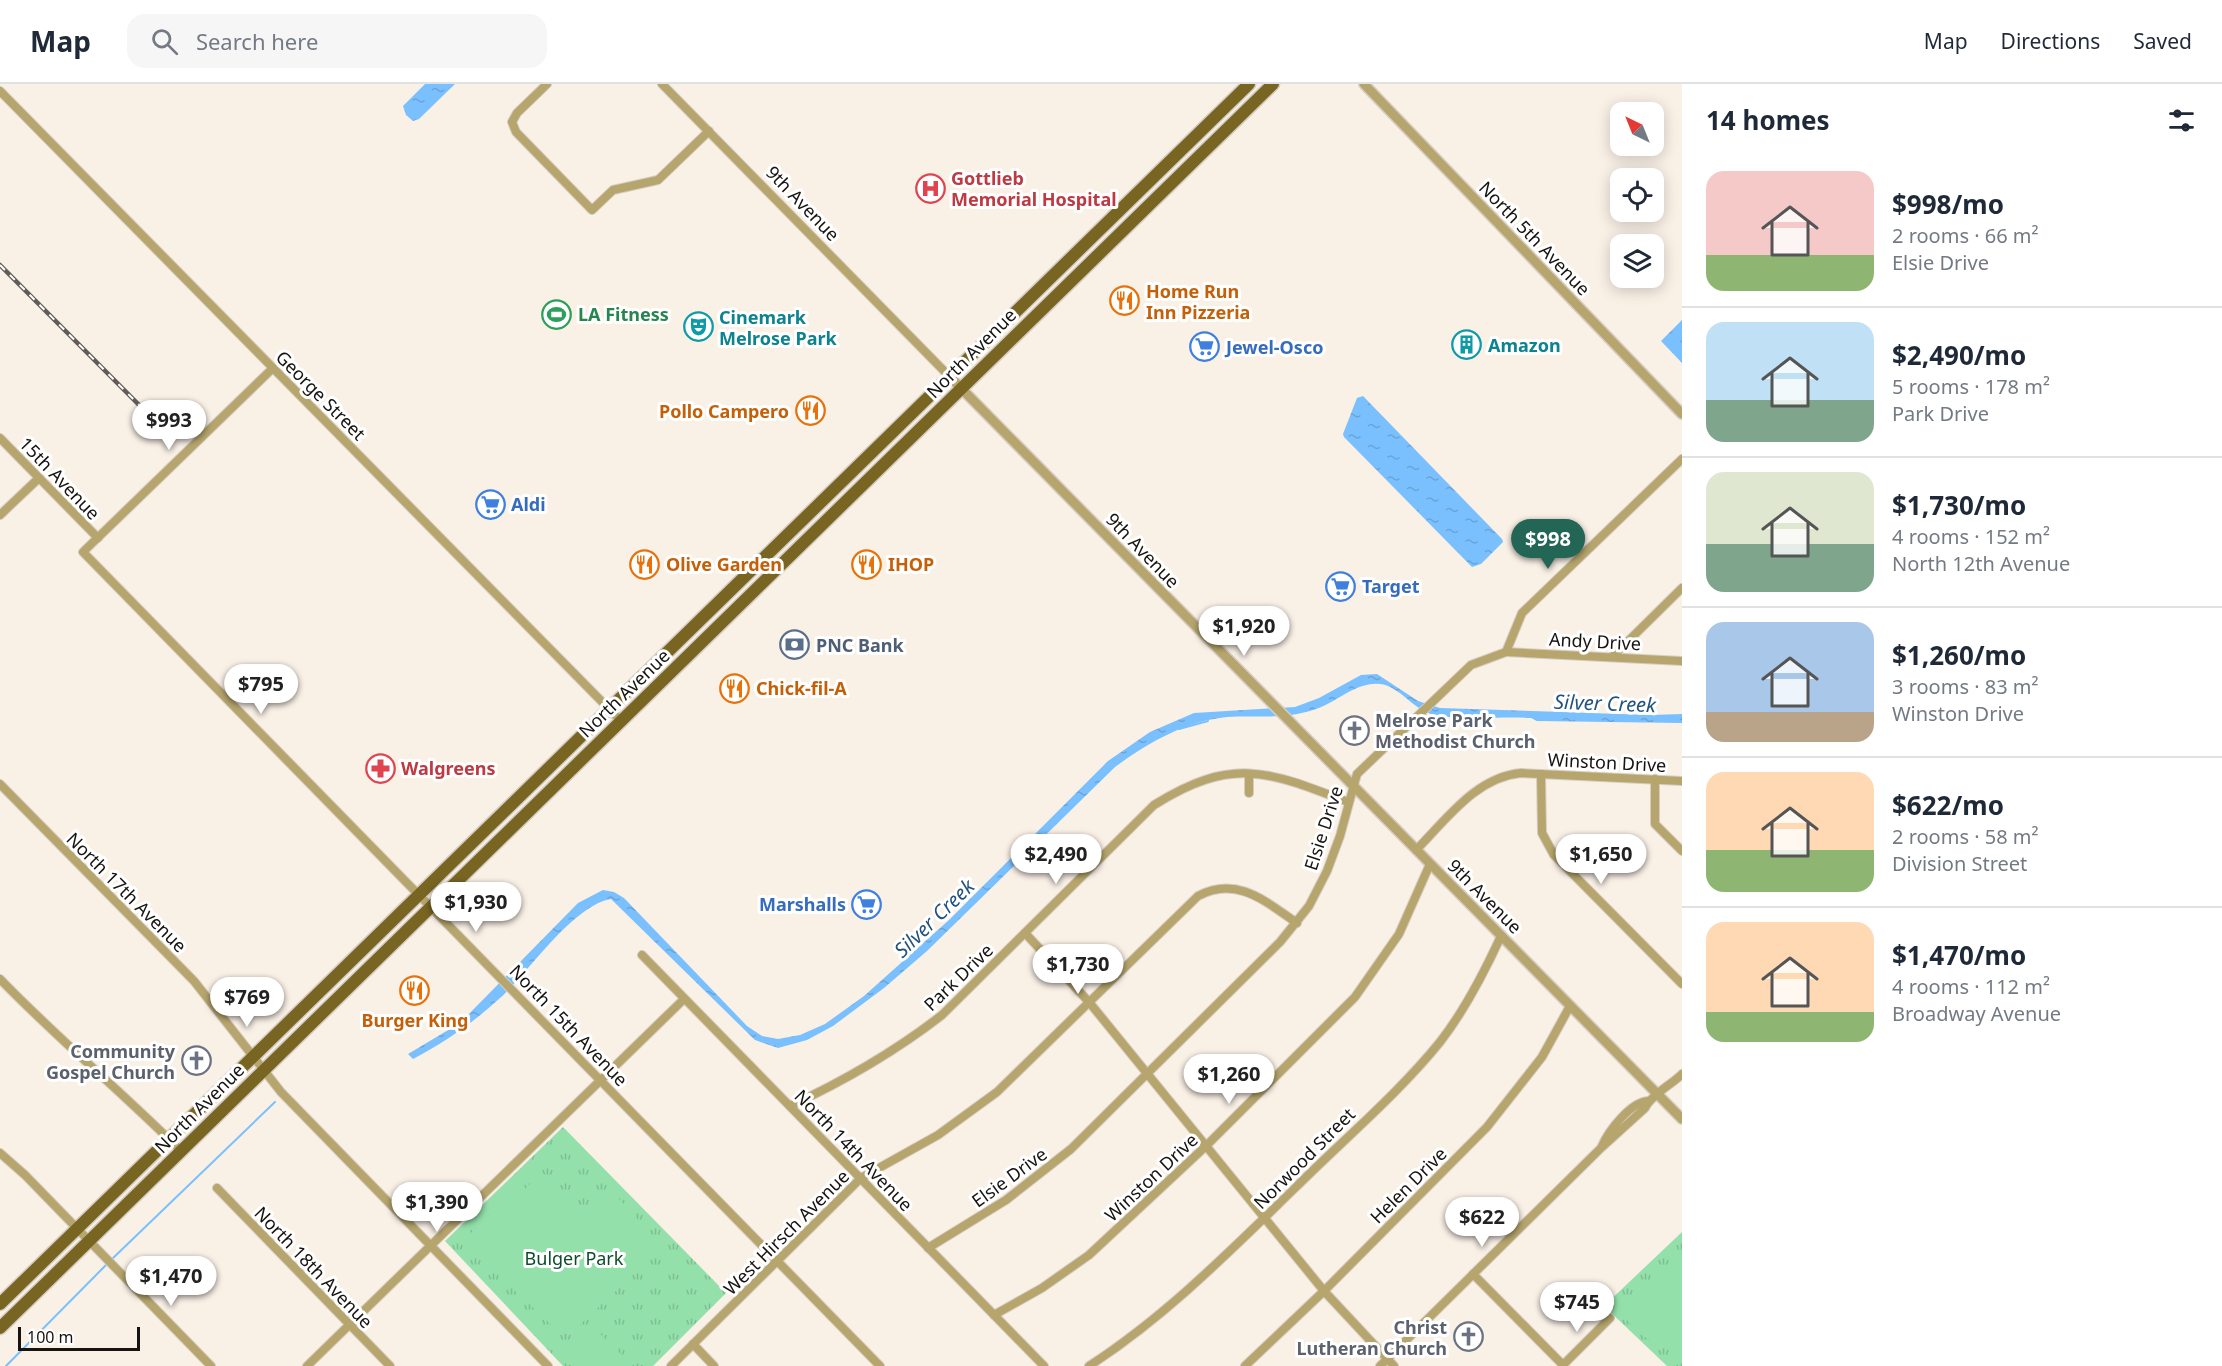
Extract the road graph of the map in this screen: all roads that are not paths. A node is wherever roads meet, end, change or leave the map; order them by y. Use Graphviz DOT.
graph roads {
  1 [pos="547,84"];
  2 [pos="662,84"];
  3 [pos="1249,84"];
  4 [pos="1273,84"];
  5 [pos="1364,84"];
  6 [pos="0,91"];
  7 [pos="709,131"];
  8 [pos="273,368"];
  9 [pos="950,377"];
  10 [pos="961,388"];
  11 [pos="1682,414"];
  12 [pos="0,438"];
  13 [pos="1682,459"];
  14 [pos="39,478"];
  15 [pos="0,515"];
  16 [pos="98,538"];
  17 [pos="1682,588"];
  18 [pos="1506,652"];
  19 [pos="1612,657"];
  20 [pos="1682,661"];
  21 [pos="610,710"];
  22 [pos="621,721"];
  23 [pos="1249,774"];
  24 [pos="1541,774"];
  25 [pos="1655,779"];
  26 [pos="1682,781"];
  27 [pos="0,784"];
  28 [pos="1353,785"];
  29 [pos="1249,793"];
  30 [pos="1348,802"];
  31 [pos="1416,850"];
  32 [pos="1682,851"];
  33 [pos="1430,864"];
  34 [pos="420,895"];
  35 [pos="431,907"];
  36 [pos="1297,923"];
  37 [pos="1025,933"];
  38 [pos="1501,936"];
  39 [pos="642,955"];
  40 [pos="0,979"];
  41 [pos="1682,984"];
  42 [pos="684,999"];
  43 [pos="1089,1002"];
  44 [pos="1570,1006"];
  45 [pos="253,1058"];
  46 [pos="262,1070"];
  47 [pos="1148,1073"];
  48 [pos="1682,1074"];
  49 [pos="601,1079"];
  50 [pos="1656,1093"];
  51 [pos="790,1106"];
  52 [pos="1682,1119"];
  53 [pos="170,1140"];
  54 [pos="1207,1145"];
  55 [pos="181,1151"];
  56 [pos="0,1153"];
  57 [pos="861,1178"];
  58 [pos="217,1188"];
  59 [pos="1264,1218"];
  60 [pos="78,1228"];
  61 [pos="90,1241"];
  62 [pos="431,1245"];
  63 [pos="928,1248"];
  64 [pos="778,1262"];
  65 [pos="1473,1274"];
  66 [pos="1324,1291"];
  67 [pos="0,1305"];
  68 [pos="994,1315"];
  69 [pos="1610,1318"];
  70 [pos="350,1325"];
  71 [pos="0,1328"];
  72 [pos="693,1344"];
  73 [pos="1387,1359"];
  74 [pos="211,1366"];
  75 [pos="307,1366"];
  76 [pos="390,1366"];
  77 [pos="548,1366"];
  78 [pos="671,1366"];
  79 [pos="714,1366"];
  80 [pos="880,1366"];
  81 [pos="1044,1366"];
  82 [pos="1089,1366"];
  83 [pos="1245,1366"];
  84 [pos="1380,1366"];
  85 [pos="1394,1366"];
  86 [pos="1563,1366"];
  1 -- 7 [label="street"];
  2 -- 7 [label="street, 9th Avenue"];
  3 -- 9 [label="main road, North Avenue"];
  4 -- 10 [label="main road, North Avenue"];
  5 -- 11 [label="street, North 5th Avenue"];
  6 -- 8 [label="street, George Street"];
  7 -- 9 [label="street, 9th Avenue"];
  8 -- 16 [label="street"];
  8 -- 21 [label="street, George Street"];
  9 -- 10 [label="street, 9th Avenue"];
  9 -- 21 [label="main road, North Avenue"];
  10 -- 22 [label="main road, North Avenue"];
  10 -- 28 [label="street, 9th Avenue"];
  12 -- 14 [label="street, 15th Avenue"];
  13 -- 18 [label="street"];
  14 -- 15 [label="street"];
  14 -- 16 [label="street, 15th Avenue"];
  16 -- 34 [label="street, North 15th Avenue"];
  17 -- 19 [label="street"];
  18 -- 19 [label="street, Andy Drive"];
  18 -- 28 [label="street, Elsie Drive"];
  19 -- 20 [label="street, Andy Drive"];
  21 -- 22 [label="street, George Street"];
  21 -- 34 [label="main road, North Avenue"];
  22 -- 35 [label="main road, North Avenue"];
  23 -- 29 [label="street"];
  23 -- 30 [label="street, Park Drive"];
  23 -- 37 [label="street, Park Drive"];
  24 -- 25 [label="street, Winston Drive"];
  24 -- 31 [label="street, Winston Drive"];
  24 -- 41 [label="street"];
  25 -- 26 [label="street, Winston Drive"];
  25 -- 32 [label="street"];
  27 -- 45 [label="street, North 17th Avenue"];
  28 -- 30 [label="street, Elsie Drive"];
  28 -- 31 [label="street, 9th Avenue"];
  30 -- 36 [label="street, Elsie Drive"];
  31 -- 33 [label="street, 9th Avenue"];
  33 -- 38 [label="street, 9th Avenue"];
  33 -- 54 [label="street, Winston Drive"];
  34 -- 35 [label="street, North 15th Avenue"];
  34 -- 45 [label="main road, North Avenue"];
  35 -- 46 [label="main road, North Avenue"];
  35 -- 49 [label="street, North 15th Avenue"];
  36 -- 43 [label="street, West Hirsch Avenue"];
  36 -- 47 [label="street, Elsie Drive"];
  37 -- 43 [label="street"];
  37 -- 51 [label="street, Park Drive"];
  38 -- 44 [label="street, 9th Avenue"];
  38 -- 59 [label="street, Norwood Street"];
  39 -- 42 [label="street, North 14th Avenue"];
  40 -- 53 [label="street"];
  42 -- 49 [label="street"];
  42 -- 51 [label="street, North 14th Avenue"];
  43 -- 47 [label="street"];
  43 -- 57 [label="street, West Hirsch Avenue"];
  44 -- 50 [label="street, 9th Avenue"];
  44 -- 66 [label="street, Helen Drive"];
  45 -- 46 [label="street, North 17th Avenue"];
  45 -- 53 [label="main road, North Avenue"];
  46 -- 55 [label="main road, North Avenue"];
  46 -- 62 [label="street, North 17th Avenue"];
  47 -- 54 [label="street"];
  47 -- 63 [label="street, Elsie Drive"];
  48 -- 50 [label="street"];
  49 -- 62 [label="street"];
  49 -- 64 [label="street, North 15th Avenue"];
  50 -- 52 [label="street, 9th Avenue"];
  50 -- 65 [label="street"];
  51 -- 57 [label="street, North 14th Avenue"];
  53 -- 55 [label="street"];
  53 -- 60 [label="main road, North Avenue"];
  54 -- 59 [label="street"];
  54 -- 68 [label="street, Winston Drive"];
  55 -- 61 [label="main road, North Avenue"];
  56 -- 60 [label="street"];
  57 -- 63 [label="street, North 14th Avenue"];
  57 -- 64 [label="street, West Hirsch Avenue"];
  58 -- 70 [label="street, North 18th Avenue"];
  59 -- 66 [label="street"];
  59 -- 82 [label="street, Norwood Street"];
  60 -- 61 [label="street"];
  60 -- 67 [label="main road, North Avenue"];
  61 -- 71 [label="main road, North Avenue"];
  61 -- 74 [label="street"];
  62 -- 70 [label="street"];
  62 -- 77 [label="street, North 17th Avenue"];
  63 -- 68 [label="street, North 14th Avenue"];
  64 -- 72 [label="street, West Hirsch Avenue"];
  64 -- 80 [label="street, North 15th Avenue"];
  65 -- 73 [label="street"];
  65 -- 86 [label="street"];
  66 -- 73 [label="street"];
  66 -- 83 [label="street, Helen Drive"];
  68 -- 81 [label="street, North 14th Avenue"];
  69 -- 86 [label="street"];
  70 -- 75 [label="street"];
  70 -- 76 [label="street, North 18th Avenue"];
  72 -- 78 [label="street, West Hirsch Avenue"];
  72 -- 79 [label="street"];
  73 -- 84 [label="street"];
  73 -- 85 [label="street"];
}
